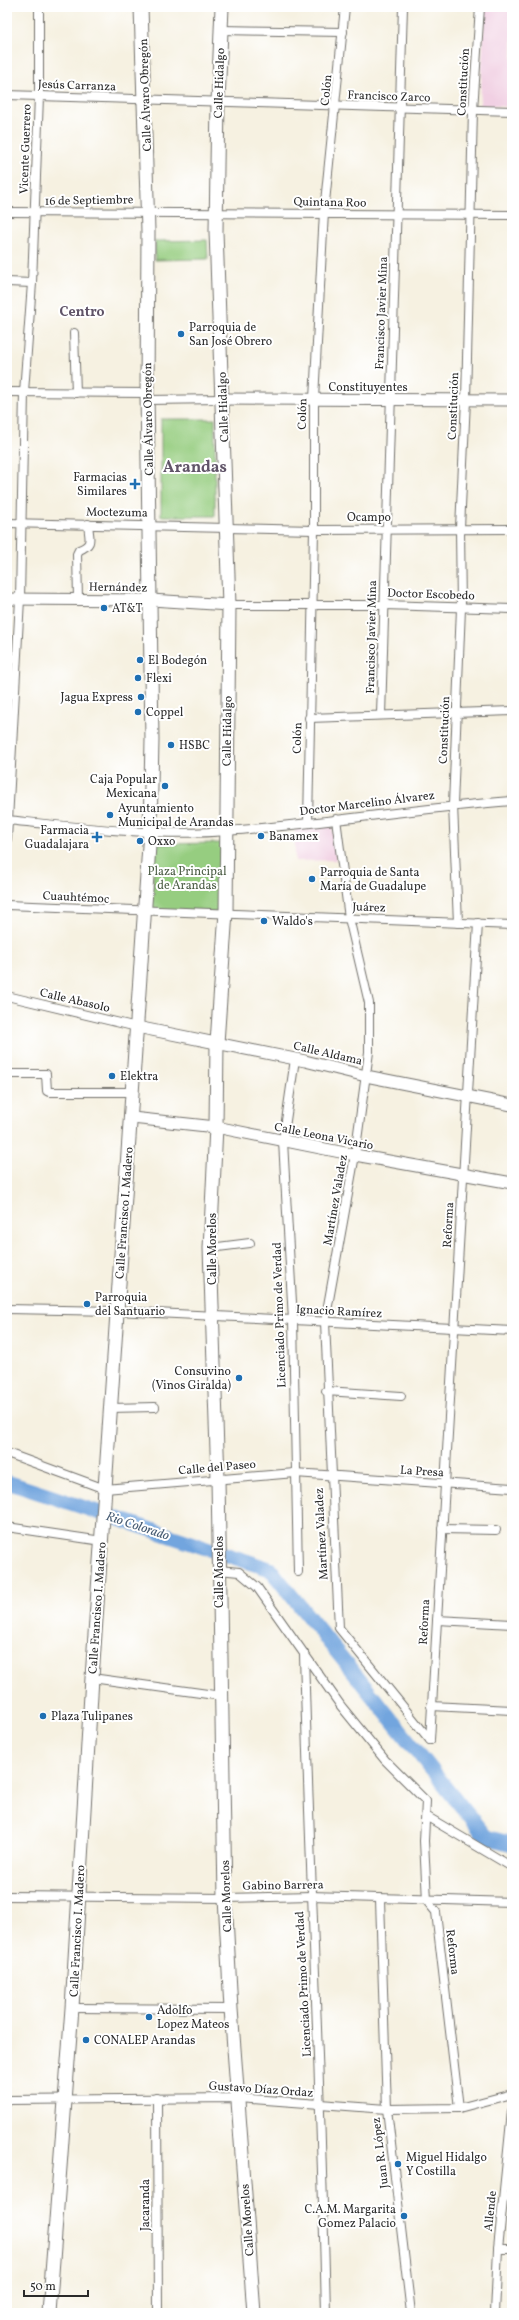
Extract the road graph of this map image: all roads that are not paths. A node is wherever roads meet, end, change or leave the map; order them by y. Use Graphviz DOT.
graph roads {
  1 [pos="38,7"];
  2 [pos="141,7"];
  3 [pos="222,7"];
  4 [pos="345,7"];
  5 [pos="403,7"];
  6 [pos="480,7"];
  7 [pos="221,30"];
  8 [pos="343,32"];
  9 [pos="7,95"];
  10 [pos="39,96"];
  11 [pos="146,100"];
  12 [pos="218,102"];
  13 [pos="336,106"];
  14 [pos="400,108"];
  15 [pos="473,110"];
  16 [pos="512,111"];
  17 [pos="148,211"];
  18 [pos="7,212"];
  19 [pos="34,212"];
  20 [pos="216,212"];
  21 [pos="324,212"];
  22 [pos="470,214"];
  23 [pos="396,215"];
  24 [pos="512,215"];
  25 [pos="7,282"];
  26 [pos="32,283"];
  27 [pos="74,333"];
  28 [pos="7,392"];
  29 [pos="24,392"];
  30 [pos="76,393"];
  31 [pos="147,397"];
  32 [pos="223,399"];
  33 [pos="314,399"];
  34 [pos="390,400"];
  35 [pos="466,400"];
  36 [pos="512,400"];
  37 [pos="7,523"];
  38 [pos="23,523"];
  39 [pos="88,524"];
  40 [pos="150,525"];
  41 [pos="227,528"];
  42 [pos="460,528"];
  43 [pos="386,529"];
  44 [pos="512,529"];
  45 [pos="314,530"];
  46 [pos="7,598"];
  47 [pos="20,599"];
  48 [pos="78,599"];
  49 [pos="151,600"];
  50 [pos="229,605"];
  51 [pos="384,605"];
  52 [pos="311,606"];
  53 [pos="461,608"];
  54 [pos="512,609"];
  55 [pos="512,711"];
  56 [pos="457,713"];
  57 [pos="381,715"];
  58 [pos="310,718"];
  59 [pos="512,801"];
  60 [pos="453,806"];
  61 [pos="336,819"];
  62 [pos="8,820"];
  63 [pos="308,822"];
  64 [pos="150,831"];
  65 [pos="226,832"];
  66 [pos="7,839"];
  67 [pos="7,905"];
  68 [pos="143,912"];
  69 [pos="226,912"];
  70 [pos="349,918"];
  71 [pos="458,923"];
  72 [pos="478,924"];
  73 [pos="512,925"];
  74 [pos="7,996"];
  75 [pos="137,1027"];
  76 [pos="217,1043"];
  77 [pos="295,1059"];
  78 [pos="7,1074"];
  79 [pos="366,1076"];
  80 [pos="133,1092"];
  81 [pos="468,1096"];
  82 [pos="512,1104"];
  83 [pos="132,1118"];
  84 [pos="216,1127"];
  85 [pos="283,1141"];
  86 [pos="355,1156"];
  87 [pos="463,1174"];
  88 [pos="512,1183"];
  89 [pos="250,1243"];
  90 [pos="210,1248"];
  91 [pos="7,1309"];
  92 [pos="116,1311"];
  93 [pos="214,1317"];
  94 [pos="293,1320"];
  95 [pos="325,1322"];
  96 [pos="454,1328"];
  97 [pos="512,1331"];
  98 [pos="326,1391"];
  99 [pos="402,1396"];
  100 [pos="155,1407"];
  101 [pos="110,1408"];
  102 [pos="7,1453"];
  103 [pos="295,1473"];
  104 [pos="330,1475"];
  105 [pos="218,1479"];
  106 [pos="445,1485"];
  107 [pos="512,1488"];
  108 [pos="105,1489"];
  109 [pos="7,1527"];
  110 [pos="442,1529"];
  111 [pos="496,1530"];
  112 [pos="102,1539"];
  113 [pos="219,1563"];
  114 [pos="298,1572"];
  115 [pos="437,1620"];
  116 [pos="512,1624"];
  117 [pos="304,1654"];
  118 [pos="92,1678"];
  119 [pos="222,1696"];
  120 [pos="432,1706"];
  121 [pos="512,1710"];
  122 [pos="430,1740"];
  123 [pos="426,1816"];
  124 [pos="512,1867"];
  125 [pos="7,1896"];
  126 [pos="79,1896"];
  127 [pos="311,1896"];
  128 [pos="225,1898"];
  129 [pos="380,1900"];
  130 [pos="427,1901"];
  131 [pos="512,1902"];
  132 [pos="72,2008"];
  133 [pos="231,2009"];
  134 [pos="512,2094"];
  135 [pos="157,2098"];
  136 [pos="238,2098"];
  137 [pos="66,2099"];
  138 [pos="7,2100"];
  139 [pos="321,2105"];
  140 [pos="458,2108"];
  141 [pos="387,2109"];
  142 [pos="512,2112"];
  143 [pos="509,2171"];
  144 [pos="512,2249"];
  145 [pos="498,2250"];
  146 [pos="49,2313"];
  147 [pos="158,2313"];
  148 [pos="254,2313"];
  149 [pos="326,2313"];
  150 [pos="411,2313"];
  151 [pos="495,2313"];
  1 -- 10 [label="street, Vicente Guerrero"];
  2 -- 11 [label="main road, Calle Álvaro Obregón"];
  3 -- 7 [label="main road, Calle Hidalgo"];
  4 -- 8 [label="street, Colón"];
  5 -- 14 [label="street, Francisco Javier Mina"];
  6 -- 15 [label="street, Constitución"];
  7 -- 8 [label="street"];
  7 -- 12 [label="main road, Calle Hidalgo"];
  8 -- 13 [label="street, Colón"];
  9 -- 10 [label="street, Jesús Carranza"];
  10 -- 11 [label="street, Jesús Carranza"];
  10 -- 19 [label="street, Vicente Guerrero"];
  11 -- 12 [label="street, Francisco Zarco"];
  11 -- 17 [label="main road, Calle Álvaro Obregón"];
  12 -- 13 [label="street, Francisco Zarco"];
  12 -- 20 [label="main road, Calle Hidalgo"];
  13 -- 14 [label="street, Francisco Zarco"];
  13 -- 21 [label="street, Colón"];
  14 -- 15 [label="street, Francisco Zarco"];
  14 -- 23 [label="street, Francisco Javier Mina"];
  15 -- 16 [label="street, Francisco Zarco"];
  15 -- 22 [label="street, Constitución"];
  17 -- 19 [label="street, 16 de Septiembre"];
  17 -- 20 [label="street, Quintana Roo"];
  17 -- 31 [label="main road, Calle Álvaro Obregón"];
  18 -- 19 [label="street, 16 de Septiembre"];
  19 -- 26 [label="street, Vicente Guerrero"];
  20 -- 21 [label="street, Quintana Roo"];
  20 -- 32 [label="main road, Calle Hidalgo"];
  21 -- 23 [label="street, Quintana Roo"];
  21 -- 33 [label="street, Colón"];
  22 -- 23 [label="street, Quintana Roo"];
  22 -- 24 [label="street, Quintana Roo"];
  22 -- 35 [label="street, Constitución"];
  23 -- 34 [label="street, Francisco Javier Mina"];
  25 -- 26 [label="street"];
  26 -- 29 [label="street, Vicente Guerrero"];
  27 -- 30 [label="street"];
  28 -- 29 [label="street"];
  29 -- 30 [label="street"];
  29 -- 38 [label="street, Vicente Guerrero"];
  30 -- 31 [label="street"];
  31 -- 32 [label="street"];
  31 -- 40 [label="main road, Calle Álvaro Obregón"];
  32 -- 33 [label="main road, Constituyentes"];
  32 -- 41 [label="main road, Calle Hidalgo"];
  33 -- 34 [label="main road, Constituyentes"];
  33 -- 45 [label="street, Colón"];
  34 -- 35 [label="main road, Constituyentes"];
  34 -- 43 [label="street, Francisco Javier Mina"];
  35 -- 36 [label="main road, Constituyentes"];
  35 -- 42 [label="street, Constitución"];
  37 -- 38 [label="street, Moctezuma"];
  38 -- 39 [label="street, Moctezuma"];
  38 -- 47 [label="street, Vicente Guerrero"];
  39 -- 40 [label="street, Moctezuma"];
  39 -- 48 [label="street"];
  40 -- 41 [label="street, Moctezuma"];
  40 -- 49 [label="main road, Calle Álvaro Obregón"];
  41 -- 45 [label="street, Ocampo"];
  41 -- 50 [label="main road, Calle Hidalgo"];
  42 -- 43 [label="street, Ocampo"];
  42 -- 44 [label="street, Ocampo"];
  42 -- 53 [label="street, Constitución"];
  43 -- 45 [label="street, Ocampo"];
  43 -- 51 [label="street, Francisco Javier Mina"];
  45 -- 52 [label="street, Colón"];
  46 -- 47 [label="main road, Hernández"];
  47 -- 48 [label="main road, Hernández"];
  47 -- 62 [label="street, Vicente Guerrero"];
  48 -- 49 [label="main road, Hernández"];
  49 -- 50 [label="main road, Hernández"];
  49 -- 64 [label="main road, Calle Álvaro Obregón"];
  50 -- 52 [label="street, Doctor Escobedo"];
  50 -- 65 [label="main road, Calle Hidalgo"];
  51 -- 52 [label="street, Doctor Escobedo"];
  51 -- 53 [label="street, Doctor Escobedo"];
  51 -- 57 [label="street, Francisco Javier Mina"];
  52 -- 58 [label="street, Colón"];
  53 -- 54 [label="street, Doctor Escobedo"];
  53 -- 56 [label="street, Constitución"];
  55 -- 56 [label="street"];
  56 -- 57 [label="street"];
  56 -- 60 [label="street, Constitución"];
  57 -- 58 [label="street"];
  58 -- 63 [label="street, Colón"];
  59 -- 60 [label="street, Doctor Marcelino Álvarez"];
  60 -- 61 [label="street, Doctor Marcelino Álvarez"];
  60 -- 71 [label="street, Constitución"];
  61 -- 63 [label="street, Doctor Marcelino Álvarez"];
  61 -- 70 [label="street, Martínez Valadez"];
  62 -- 64 [label="street, Doctor Marcelino Álvarez"];
  62 -- 66 [label="street, Vicente Guerrero"];
  63 -- 65 [label="street, Doctor Marcelino Álvarez"];
  64 -- 65 [label="street, Doctor Marcelino Álvarez"];
  64 -- 68 [label="main road, Calle Francisco I. Madero"];
  65 -- 69 [label="main road, Calle Morelos"];
  67 -- 68 [label="street, Cuauhtémoc"];
  68 -- 69 [label="street, Cuauhtémoc"];
  68 -- 75 [label="main road, Calle Francisco I. Madero"];
  69 -- 70 [label="street, Juárez"];
  69 -- 76 [label="main road, Calle Morelos"];
  70 -- 71 [label="street, Juárez"];
  70 -- 79 [label="street, Martínez Valadez"];
  71 -- 72 [label="street, Juárez"];
  72 -- 73 [label="street, Juárez"];
  72 -- 81 [label="street, Reforma"];
  74 -- 75 [label="street, Calle Abasolo"];
  75 -- 76 [label="main road, Calle Aldama"];
  75 -- 80 [label="main road, Calle Francisco I. Madero"];
  76 -- 77 [label="main road, Calle Aldama"];
  76 -- 84 [label="main road, Calle Morelos"];
  77 -- 79 [label="main road, Calle Aldama"];
  77 -- 85 [label="street, Licenciado Primo de Verdad"];
  78 -- 80 [label="street"];
  79 -- 81 [label="main road, Calle Aldama"];
  79 -- 86 [label="street, Martínez Valadez"];
  80 -- 83 [label="main road, Calle Francisco I. Madero"];
  81 -- 82 [label="main road, Calle Aldama"];
  81 -- 87 [label="street, Reforma"];
  83 -- 84 [label="main road, Calle Leona Vicario"];
  83 -- 92 [label="main road, Calle Francisco I. Madero"];
  84 -- 85 [label="main road, Calle Leona Vicario"];
  84 -- 90 [label="main road, Calle Morelos"];
  85 -- 86 [label="main road, Calle Leona Vicario"];
  85 -- 94 [label="street, Licenciado Primo de Verdad"];
  86 -- 87 [label="main road, Calle Leona Vicario"];
  86 -- 95 [label="street, Martínez Valadez"];
  87 -- 88 [label="main road, Calle Leona Vicario"];
  87 -- 96 [label="street, Reforma"];
  89 -- 90 [label="street"];
  90 -- 93 [label="main road, Calle Morelos"];
  91 -- 92 [label="street, Ignacio Ramírez"];
  92 -- 93 [label="street, Ignacio Ramírez"];
  92 -- 101 [label="main road, Calle Francisco I. Madero"];
  93 -- 94 [label="street, Ignacio Ramírez"];
  93 -- 105 [label="main road, Calle Morelos"];
  94 -- 95 [label="street, Ignacio Ramírez"];
  94 -- 103 [label="street, Licenciado Primo de Verdad"];
  95 -- 96 [label="street, Ignacio Ramírez"];
  95 -- 98 [label="street, Martínez Valadez"];
  96 -- 97 [label="street, Ignacio Ramírez"];
  96 -- 106 [label="street, Reforma"];
  98 -- 99 [label="street"];
  98 -- 104 [label="street, Martínez Valadez"];
  100 -- 101 [label="street"];
  101 -- 108 [label="main road, Calle Francisco I. Madero"];
  102 -- 108 [label="street"];
  103 -- 104 [label="street, Calle del Paseo"];
  103 -- 105 [label="street, Calle del Paseo"];
  103 -- 114 [label="street, Licenciado Primo de Verdad"];
  104 -- 106 [label="street, La Presa"];
  104 -- 122 [label="street, Martínez Valadez"];
  105 -- 108 [label="street, Calle del Paseo"];
  105 -- 113 [label="main road, Calle Morelos"];
  106 -- 107 [label="street, La Presa"];
  106 -- 110 [label="street, Reforma"];
  108 -- 112 [label="main road, Calle Francisco I. Madero"];
  109 -- 112 [label="street"];
  110 -- 111 [label="street"];
  110 -- 115 [label="street, Reforma"];
  112 -- 118 [label="main road, Calle Francisco I. Madero"];
  113 -- 117 [label="street"];
  113 -- 119 [label="main road, Calle Morelos"];
  115 -- 116 [label="street"];
  115 -- 120 [label="street, Reforma"];
  117 -- 123 [label="street, Reforma"];
  117 -- 127 [label="street, Licenciado Primo de Verdad"];
  118 -- 119 [label="street"];
  118 -- 126 [label="main road, Calle Francisco I. Madero"];
  119 -- 128 [label="main road, Calle Morelos"];
  120 -- 121 [label="street"];
  120 -- 122 [label="street, Reforma"];
  123 -- 124 [label="street"];
  123 -- 130 [label="street, Reforma"];
  125 -- 126 [label="street, Gabino Barrera"];
  126 -- 128 [label="street, Gabino Barrera"];
  126 -- 132 [label="main road, Calle Francisco I. Madero"];
  127 -- 128 [label="street, Gabino Barrera"];
  127 -- 129 [label="street, Gabino Barrera"];
  127 -- 139 [label="street, Licenciado Primo de Verdad"];
  128 -- 133 [label="main road, Calle Morelos"];
  129 -- 130 [label="street, Gabino Barrera"];
  129 -- 141 [label="street, Juan R. López"];
  130 -- 131 [label="street, Gabino Barrera"];
  130 -- 140 [label="street, Reforma"];
  132 -- 133 [label="street"];
  132 -- 137 [label="main road, Calle Francisco I. Madero"];
  133 -- 136 [label="main road, Calle Morelos"];
  134 -- 140 [label="street, Gustavo Díaz Ordaz"];
  135 -- 136 [label="street, Gustavo Díaz Ordaz"];
  135 -- 137 [label="street, Gustavo Díaz Ordaz"];
  135 -- 147 [label="street, Jacaranda"];
  136 -- 139 [label="street, Gustavo Díaz Ordaz"];
  136 -- 148 [label="main road, Calle Morelos"];
  137 -- 138 [label="street, Gustavo Díaz Ordaz"];
  137 -- 146 [label="main road, Calle Francisco I. Madero"];
  139 -- 141 [label="street, Gustavo Díaz Ordaz"];
  139 -- 149 [label="street, Licenciado Primo de Verdad"];
  140 -- 141 [label="street, Gustavo Díaz Ordaz"];
  141 -- 150 [label="street, Juan R. López"];
  142 -- 143 [label="street, Allende"];
  143 -- 145 [label="street, Allende"];
  144 -- 145 [label="street"];
  145 -- 151 [label="street, Allende"];
}
